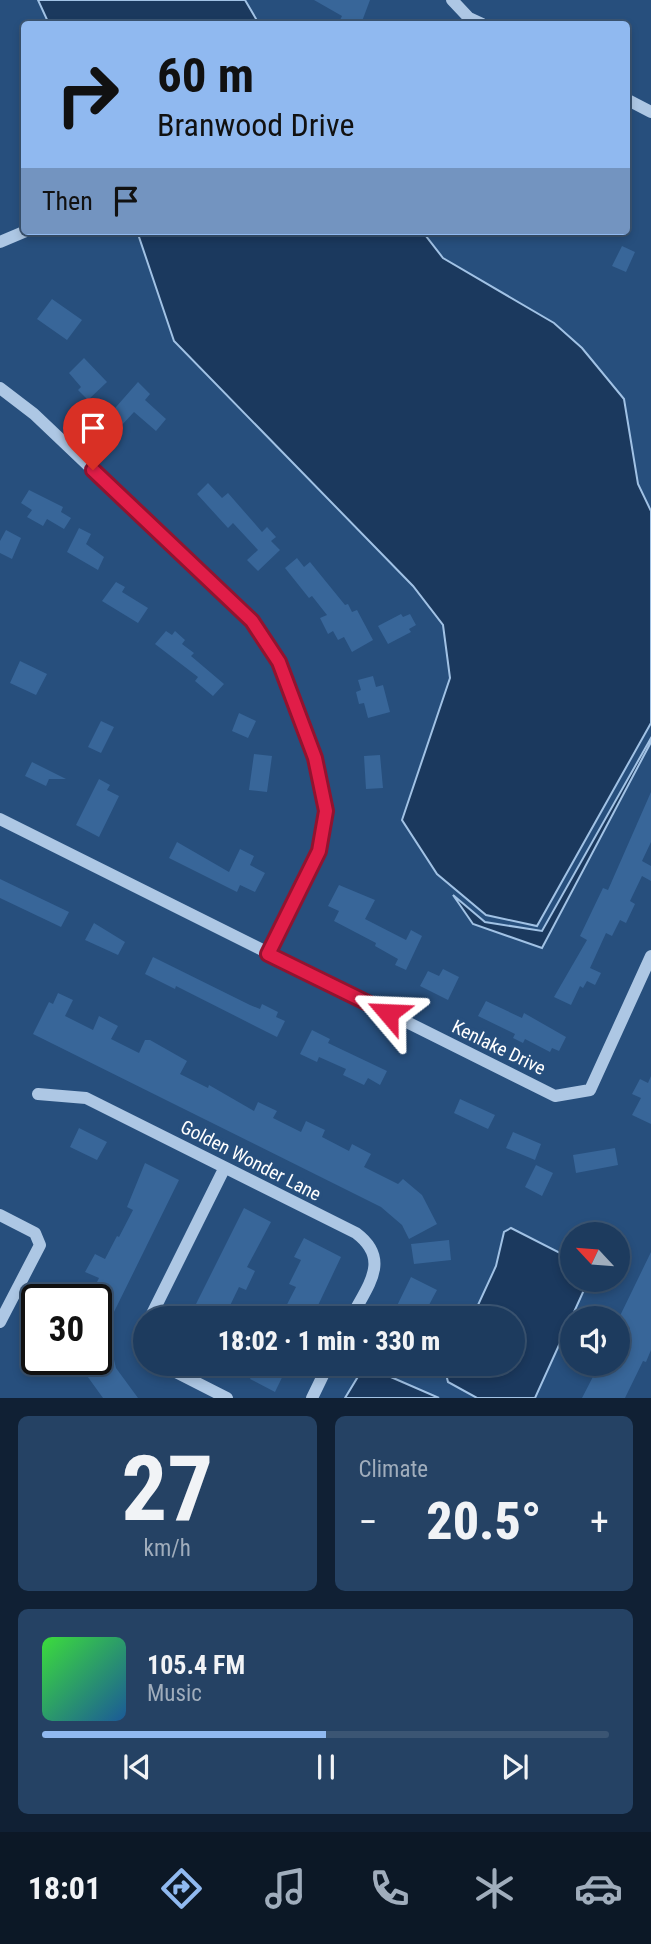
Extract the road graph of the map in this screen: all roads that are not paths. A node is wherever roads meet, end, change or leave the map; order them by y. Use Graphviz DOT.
graph roads {
  1 [pos="452,0"];
  2 [pos="476,21"];
  3 [pos="630,101"];
  4 [pos="651,112"];
  5 [pos="21,233"];
  6 [pos="0,242"];
  7 [pos="0,388"];
  8 [pos="0,819"];
  9 [pos="268,954"];
  10 [pos="651,956"];
  11 [pos="37,1094"];
  12 [pos="224,1169"];
  13 [pos="0,1216"];
  14 [pos="156,1306"];
  15 [pos="357,1306"];
  16 [pos="0,1322"];
  17 [pos="184,1376"];
  18 [pos="323,1376"];
  19 [pos="227,1398"];
  20 [pos="312,1398"];
  1 -- 2 [label="street"];
  3 -- 4 [label="street"];
  5 -- 6 [label="street"];
  7 -- 9 [label="street"];
  8 -- 9 [label="street, Kenlake Drive"];
  9 -- 10 [label="street, Kenlake Drive"];
  11 -- 12 [label="street, Golden Wonder Lane"];
  12 -- 14 [label="street"];
  12 -- 15 [label="street, Golden Wonder Lane"];
  13 -- 16 [label="street"];
  17 -- 19 [label="street"];
  18 -- 20 [label="street"];
}
